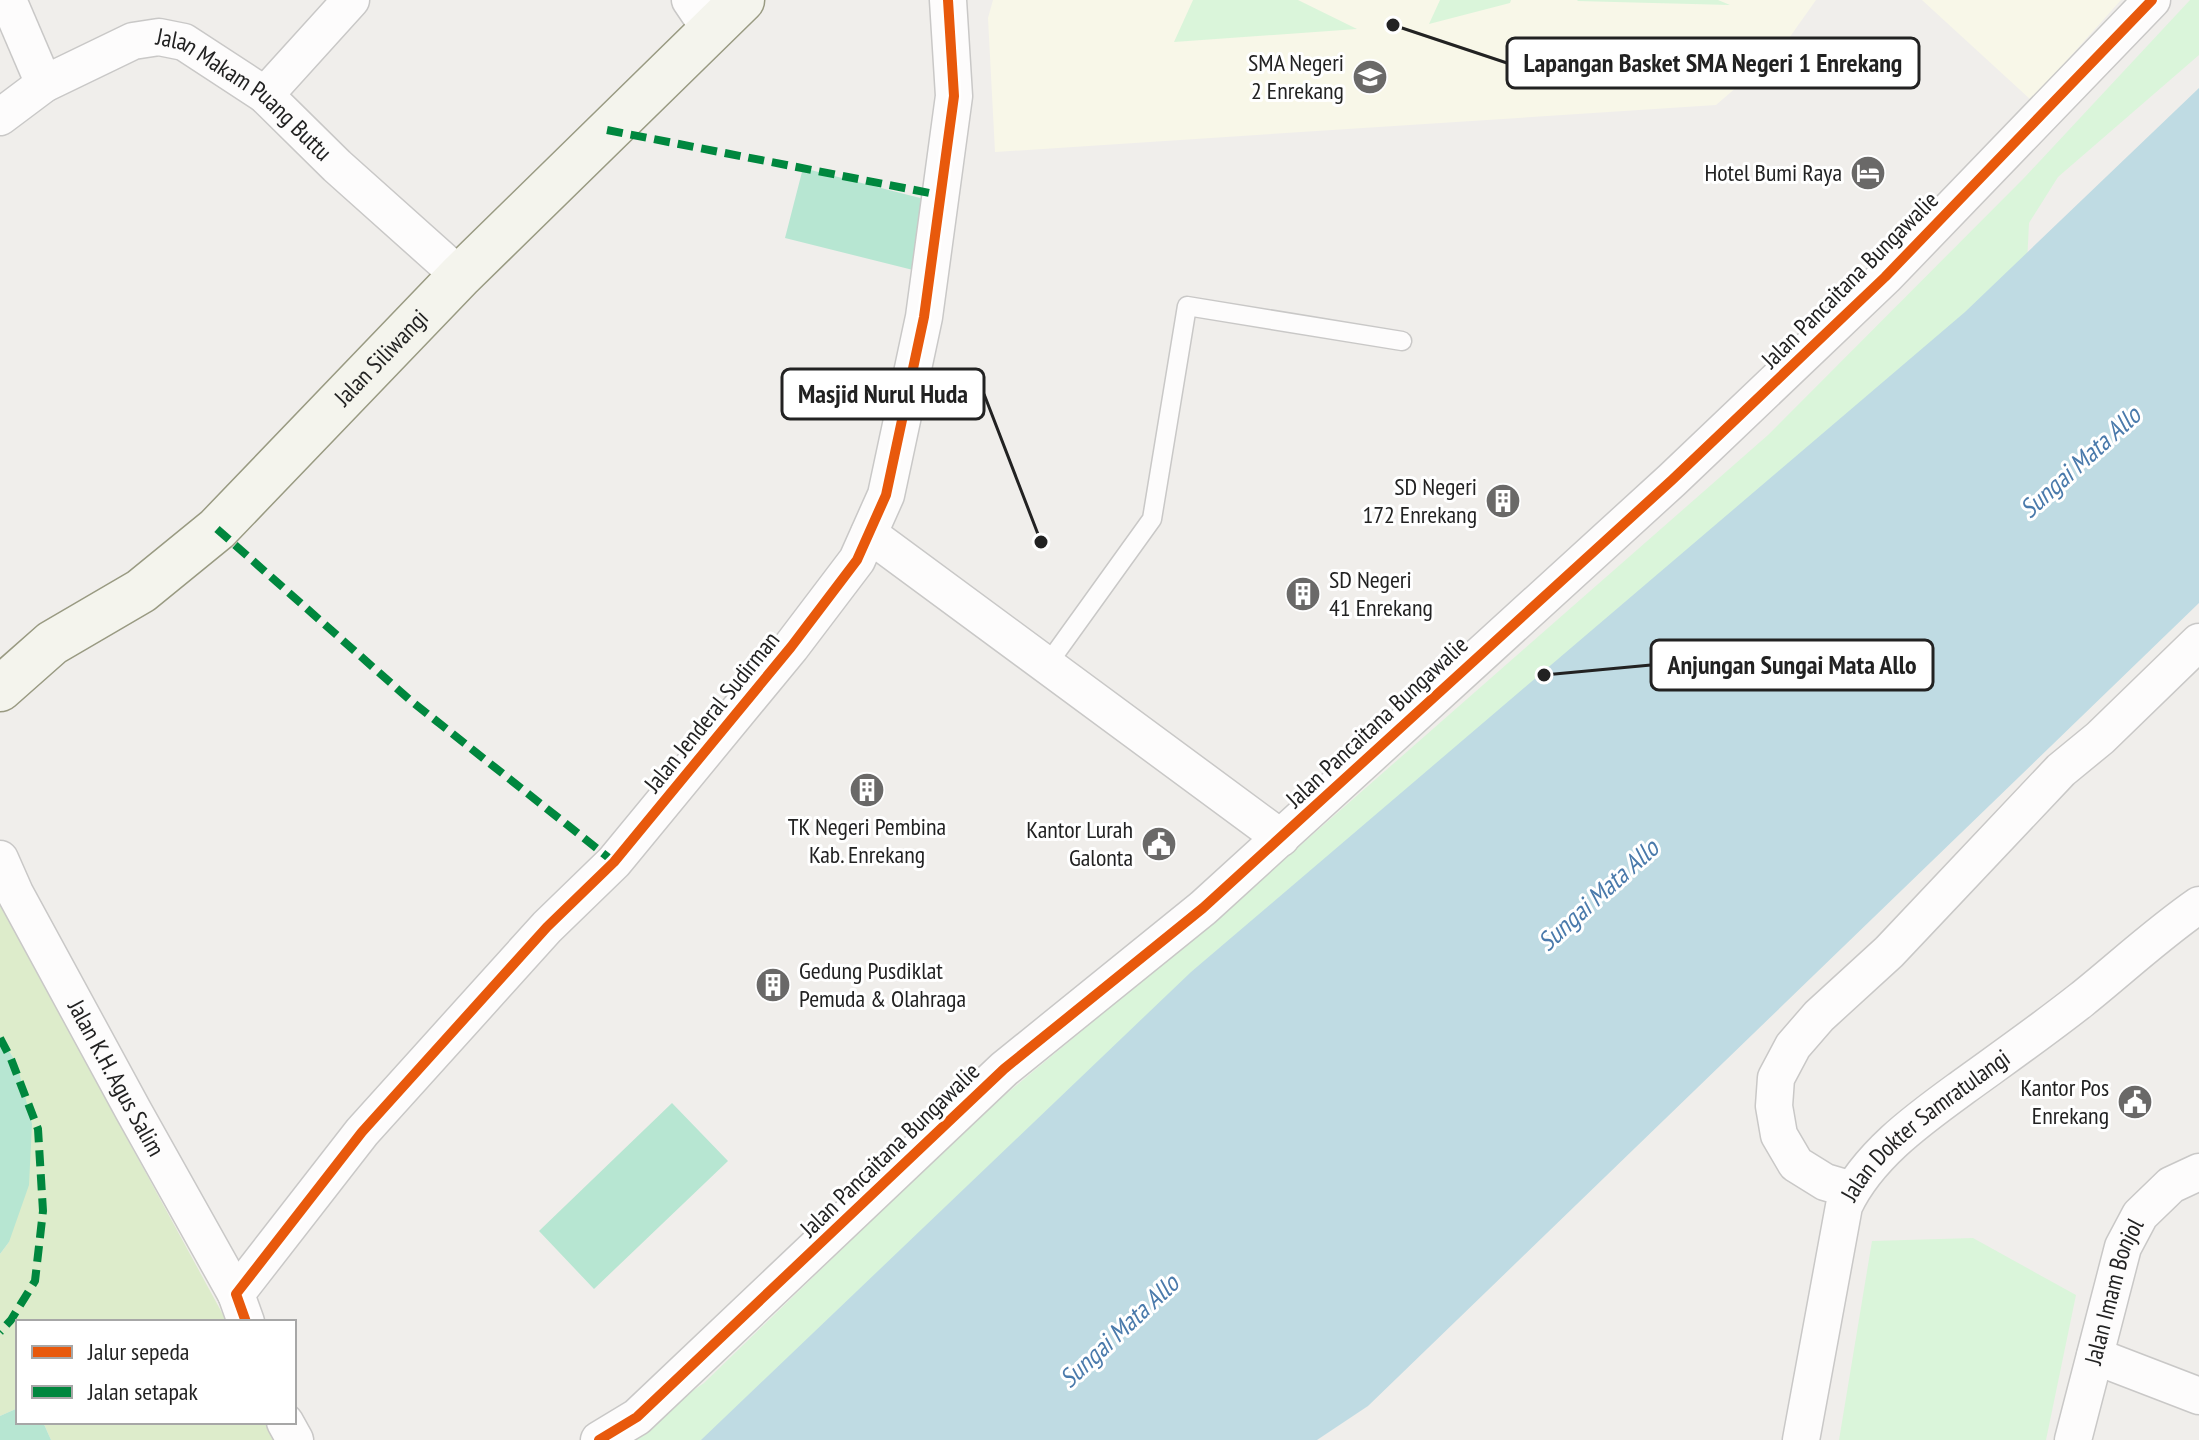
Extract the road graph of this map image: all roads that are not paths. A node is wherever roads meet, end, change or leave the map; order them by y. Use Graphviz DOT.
graph roads {
  1 [pos="8,0"];
  2 [pos="351,0"];
  3 [pos="742,0"];
  4 [pos="948,0"];
  5 [pos="2152,0"];
  6 [pos="701,16"];
  7 [pos="44,84"];
  8 [pos="265,95"];
  9 [pos="0,117"];
  10 [pos="460,276"];
  11 [pos="1402,341"];
  12 [pos="869,534"];
  13 [pos="2199,642"];
  14 [pos="1047,665"];
  15 [pos="0,689"];
  16 [pos="1281,838"];
  17 [pos="0,859"];
  18 [pos="2199,905"];
  19 [pos="2199,1172"];
  20 [pos="1852,1190"];
  21 [pos="241,1308"];
  22 [pos="2095,1356"];
  23 [pos="2199,1396"];
  24 [pos="599,1440"];
  25 [pos="1801,1440"];
  26 [pos="2073,1440"];
  1 -- 7 [label="street"];
  2 -- 8 [label="street"];
  3 -- 6 [label="main road, Jalan Siliwangi"];
  4 -- 12 [label="street, Jalan Jenderal Sudirman"];
  5 -- 16 [label="street, Jalan Pancaitana Bungawalie"];
  6 -- 10 [label="main road, Jalan Siliwangi"];
  7 -- 8 [label="street, Jalan Makam Puang Buttu"];
  7 -- 9 [label="street, Jalan Makam Puang Buttu"];
  8 -- 10 [label="street, Jalan Makam Puang Buttu"];
  10 -- 15 [label="main road, Jalan Siliwangi"];
  11 -- 14 [label="lane"];
  12 -- 14 [label="street"];
  12 -- 21 [label="street, Jalan Jenderal Sudirman"];
  13 -- 20 [label="street"];
  14 -- 16 [label="street"];
  16 -- 24 [label="street, Jalan Pancaitana Bungawalie"];
  17 -- 21 [label="street, Jalan K.H. Agus Salim"];
  18 -- 20 [label="street, Jalan Dokter Samratulangi"];
  19 -- 22 [label="street, Jalan Imam Bonjol"];
  20 -- 25 [label="street, Jalan Dokter Samratulangi"];
  22 -- 23 [label="street"];
  22 -- 26 [label="street, Jalan Imam Bonjol"];
}
